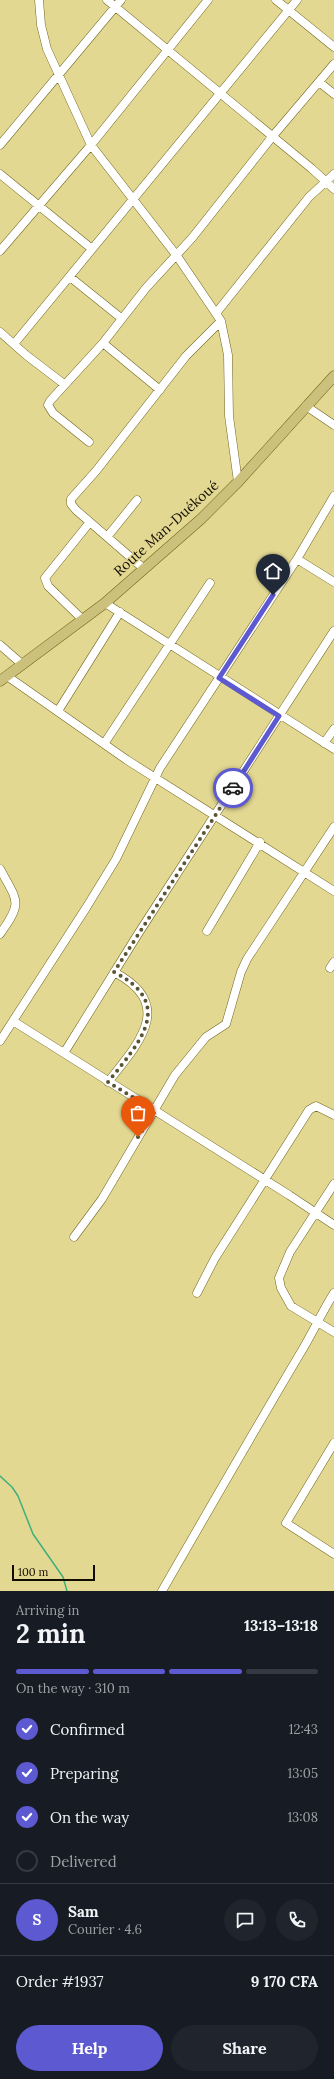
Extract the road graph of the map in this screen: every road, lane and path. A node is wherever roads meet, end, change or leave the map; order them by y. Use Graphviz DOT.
graph roads {
  1 [pos="38,0"];
  2 [pos="107,0"];
  3 [pos="208,0"];
  4 [pos="276,0"];
  5 [pos="297,0"];
  6 [pos="118,3"];
  7 [pos="288,10"];
  8 [pos="334,47"];
  9 [pos="168,51"];
  10 [pos="334,64"];
  11 [pos="58,76"];
  12 [pos="319,82"];
  13 [pos="220,93"];
  14 [pos="334,94"];
  15 [pos="272,137"];
  16 [pos="2,140"];
  17 [pos="91,145"];
  18 [pos="0,174"];
  19 [pos="334,174"];
  20 [pos="326,181"];
  21 [pos="334,189"];
  22 [pos="133,199"];
  23 [pos="38,206"];
  24 [pos="92,249"];
  25 [pos="0,251"];
  26 [pos="176,256"];
  27 [pos="70,277"];
  28 [pos="217,312"];
  29 [pos="122,318"];
  30 [pos="221,321"];
  31 [pos="0,332"];
  32 [pos="103,343"];
  33 [pos="14,344"];
  34 [pos="334,376"];
  35 [pos="64,384"];
  36 [pos="160,390"];
  37 [pos="306,406"];
  38 [pos="334,425"];
  39 [pos="89,442"];
  40 [pos="238,482"];
  41 [pos="334,496"];
  42 [pos="137,500"];
  43 [pos="90,522"];
  44 [pos="107,537"];
  45 [pos="296,558"];
  46 [pos="143,568"];
  47 [pos="334,582"];
  48 [pos="210,583"];
  49 [pos="105,603"];
  50 [pos="120,612"];
  51 [pos="83,620"];
  52 [pos="334,630"];
  53 [pos="0,645"];
  54 [pos="170,645"];
  55 [pos="23,664"];
  56 [pos="219,678"];
  57 [pos="4,679"];
  58 [pos="58,711"];
  59 [pos="279,716"];
  60 [pos="334,729"];
  61 [pos="324,743"];
  62 [pos="104,744"];
  63 [pos="334,750"];
  64 [pos="154,777"];
  65 [pos="216,815"];
  66 [pos="334,827"];
  67 [pos="260,842"];
  68 [pos="0,869"];
  69 [pos="305,872"];
  70 [pos="334,891"];
  71 [pos="207,932"];
  72 [pos="0,934"];
  73 [pos="114,972"];
  74 [pos="13,1021"];
  75 [pos="0,1041"];
  76 [pos="64,1052"];
  77 [pos="108,1082"];
  78 [pos="155,1111"];
  79 [pos="334,1115"];
  80 [pos="265,1181"];
  81 [pos="334,1184"];
  82 [pos="315,1213"];
  83 [pos="334,1225"];
  84 [pos="74,1237"];
  85 [pos="197,1293"];
  86 [pos="334,1293"];
  87 [pos="317,1322"];
  88 [pos="334,1332"];
  89 [pos="334,1445"];
  90 [pos="334,1554"];
  91 [pos="162,1591"];
  1 -- 11 [label="street"];
  2 -- 6 [label="street"];
  3 -- 9 [label="street"];
  4 -- 7 [label="street"];
  5 -- 7 [label="street"];
  6 -- 9 [label="street"];
  6 -- 11 [label="street"];
  7 -- 8 [label="street"];
  7 -- 13 [label="street"];
  9 -- 13 [label="street"];
  9 -- 17 [label="street"];
  10 -- 12 [label="street"];
  11 -- 16 [label="street"];
  11 -- 17 [label="street"];
  12 -- 14 [label="street"];
  12 -- 15 [label="street"];
  13 -- 15 [label="street"];
  13 -- 22 [label="street"];
  15 -- 20 [label="street"];
  15 -- 26 [label="street"];
  17 -- 22 [label="street"];
  17 -- 23 [label="street"];
  18 -- 23 [label="street"];
  19 -- 20 [label="street"];
  20 -- 21 [label="street"];
  20 -- 28 [label="street"];
  22 -- 24 [label="street"];
  22 -- 26 [label="street"];
  23 -- 24 [label="street"];
  23 -- 25 [label="street"];
  24 -- 27 [label="street"];
  26 -- 28 [label="street"];
  26 -- 29 [label="street"];
  27 -- 29 [label="street"];
  27 -- 33 [label="street"];
  28 -- 30 [label="street"];
  29 -- 32 [label="street"];
  30 -- 36 [label="street"];
  30 -- 40 [label="street"];
  31 -- 33 [label="street"];
  32 -- 35 [label="street"];
  32 -- 36 [label="street"];
  33 -- 35 [label="street"];
  34 -- 37 [label="main road, Route Man-Duékoué"];
  35 -- 39 [label="street"];
  36 -- 43 [label="street"];
  37 -- 38 [label="street"];
  37 -- 40 [label="main road, Route Man-Duékoué"];
  40 -- 46 [label="main road, Route Man-Duékoué"];
  41 -- 45 [label="street"];
  42 -- 44 [label="street"];
  43 -- 44 [label="street"];
  43 -- 51 [label="street"];
  44 -- 46 [label="street"];
  45 -- 47 [label="street"];
  45 -- 56 [label="street"];
  46 -- 49 [label="main road, Route Man-Duékoué"];
  48 -- 54 [label="street"];
  49 -- 50 [label="street"];
  49 -- 51 [label="main road, Route Man-Duékoué"];
  50 -- 54 [label="street"];
  50 -- 58 [label="street"];
  51 -- 55 [label="main road, Route Man-Duékoué"];
  52 -- 59 [label="street"];
  53 -- 55 [label="street"];
  54 -- 56 [label="street"];
  54 -- 62 [label="street"];
  55 -- 57 [label="main road, Route Man-Duékoué"];
  56 -- 59 [label="street"];
  56 -- 64 [label="street"];
  57 -- 58 [label="street"];
  58 -- 62 [label="street"];
  59 -- 61 [label="street"];
  59 -- 65 [label="street"];
  60 -- 61 [label="street"];
  61 -- 63 [label="street"];
  62 -- 64 [label="street"];
  64 -- 65 [label="street"];
  64 -- 74 [label="street"];
  65 -- 67 [label="street"];
  65 -- 73 [label="street"];
  66 -- 69 [label="street"];
  67 -- 69 [label="street"];
  67 -- 71 [label="street"];
  68 -- 72 [label="street"];
  69 -- 70 [label="street"];
  69 -- 78 [label="street"];
  73 -- 76 [label="street"];
  73 -- 77 [label="street"];
  74 -- 75 [label="street"];
  74 -- 76 [label="street"];
  76 -- 77 [label="street"];
  77 -- 78 [label="street"];
  78 -- 80 [label="street"];
  78 -- 84 [label="street"];
  79 -- 80 [label="street"];
  80 -- 82 [label="street"];
  80 -- 85 [label="street"];
  81 -- 82 [label="street"];
  82 -- 83 [label="street"];
  82 -- 87 [label="street"];
  86 -- 87 [label="street"];
  87 -- 88 [label="street"];
  87 -- 91 [label="street"];
  89 -- 90 [label="street"];
}
